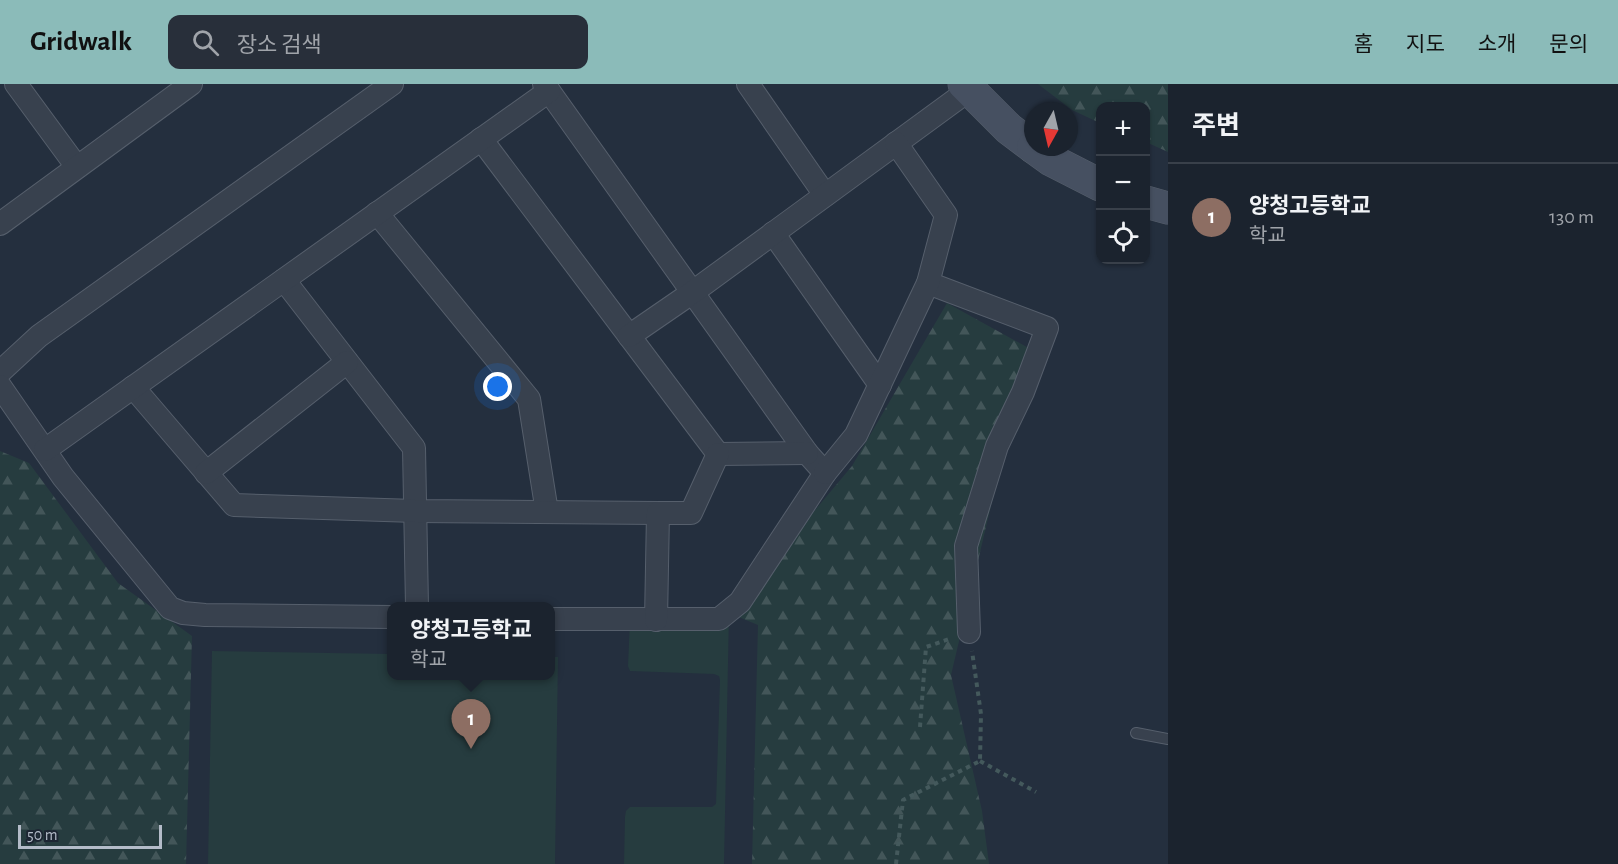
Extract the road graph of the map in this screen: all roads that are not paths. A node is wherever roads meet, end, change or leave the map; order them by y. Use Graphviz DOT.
graph roads {
  1 [pos="16,84"];
  2 [pos="392,84"];
  3 [pos="748,84"];
  4 [pos="966,87"];
  5 [pos="177,88"];
  6 [pos="546,88"];
  7 [pos="482,139"];
  8 [pos="1024,140"];
  9 [pos="896,142"];
  10 [pos="1045,156"];
  11 [pos="77,167"];
  12 [pos="1096,182"];
  13 [pos="825,195"];
  14 [pos="1150,203"];
  15 [pos="1168,208"];
  16 [pos="377,213"];
  17 [pos="0,224"];
  18 [pos="773,232"];
  19 [pos="284,280"];
  20 [pos="928,283"];
  21 [pos="693,292"];
  22 [pos="629,336"];
  23 [pos="347,362"];
  24 [pos="0,372"];
  25 [pos="880,385"];
  26 [pos="0,386"];
  27 [pos="133,387"];
  28 [pos="45,450"];
  29 [pos="807,453"];
  30 [pos="718,454"];
  31 [pos="207,473"];
  32 [pos="825,473"];
  33 [pos="416,511"];
  34 [pos="547,512"];
  35 [pos="658,513"];
  36 [pos="417,602"];
  37 [pos="387,617"];
  38 [pos="555,619"];
  39 [pos="656,620"];
  40 [pos="969,632"];
  41 [pos="1136,733"];
  42 [pos="1168,739"];
  1 -- 11 [label="street"];
  2 -- 24 [label="street"];
  3 -- 13 [label="street"];
  4 -- 8 [label="street"];
  4 -- 9 [label="street"];
  5 -- 11 [label="street"];
  6 -- 7 [label="street"];
  6 -- 21 [label="street"];
  7 -- 16 [label="street"];
  7 -- 22 [label="street"];
  9 -- 13 [label="street"];
  9 -- 20 [label="street"];
  10 -- 12 [label="street"];
  11 -- 17 [label="street"];
  13 -- 18 [label="street"];
  14 -- 15 [label="street"];
  16 -- 19 [label="street"];
  16 -- 34 [label="street"];
  18 -- 21 [label="street"];
  18 -- 25 [label="street"];
  19 -- 23 [label="street"];
  19 -- 27 [label="street"];
  20 -- 25 [label="street"];
  20 -- 40 [label="street"];
  21 -- 22 [label="street"];
  21 -- 29 [label="street"];
  22 -- 30 [label="street"];
  23 -- 31 [label="street"];
  23 -- 33 [label="street"];
  25 -- 32 [label="street"];
  26 -- 28 [label="street"];
  27 -- 28 [label="street"];
  27 -- 31 [label="street"];
  28 -- 37 [label="street"];
  29 -- 30 [label="street"];
  29 -- 32 [label="street"];
  30 -- 35 [label="street"];
  31 -- 33 [label="street"];
  32 -- 39 [label="street"];
  33 -- 34 [label="street"];
  33 -- 36 [label="street"];
  34 -- 35 [label="street"];
  35 -- 39 [label="street"];
  38 -- 39 [label="street"];
  41 -- 42 [label="lane"];
}
